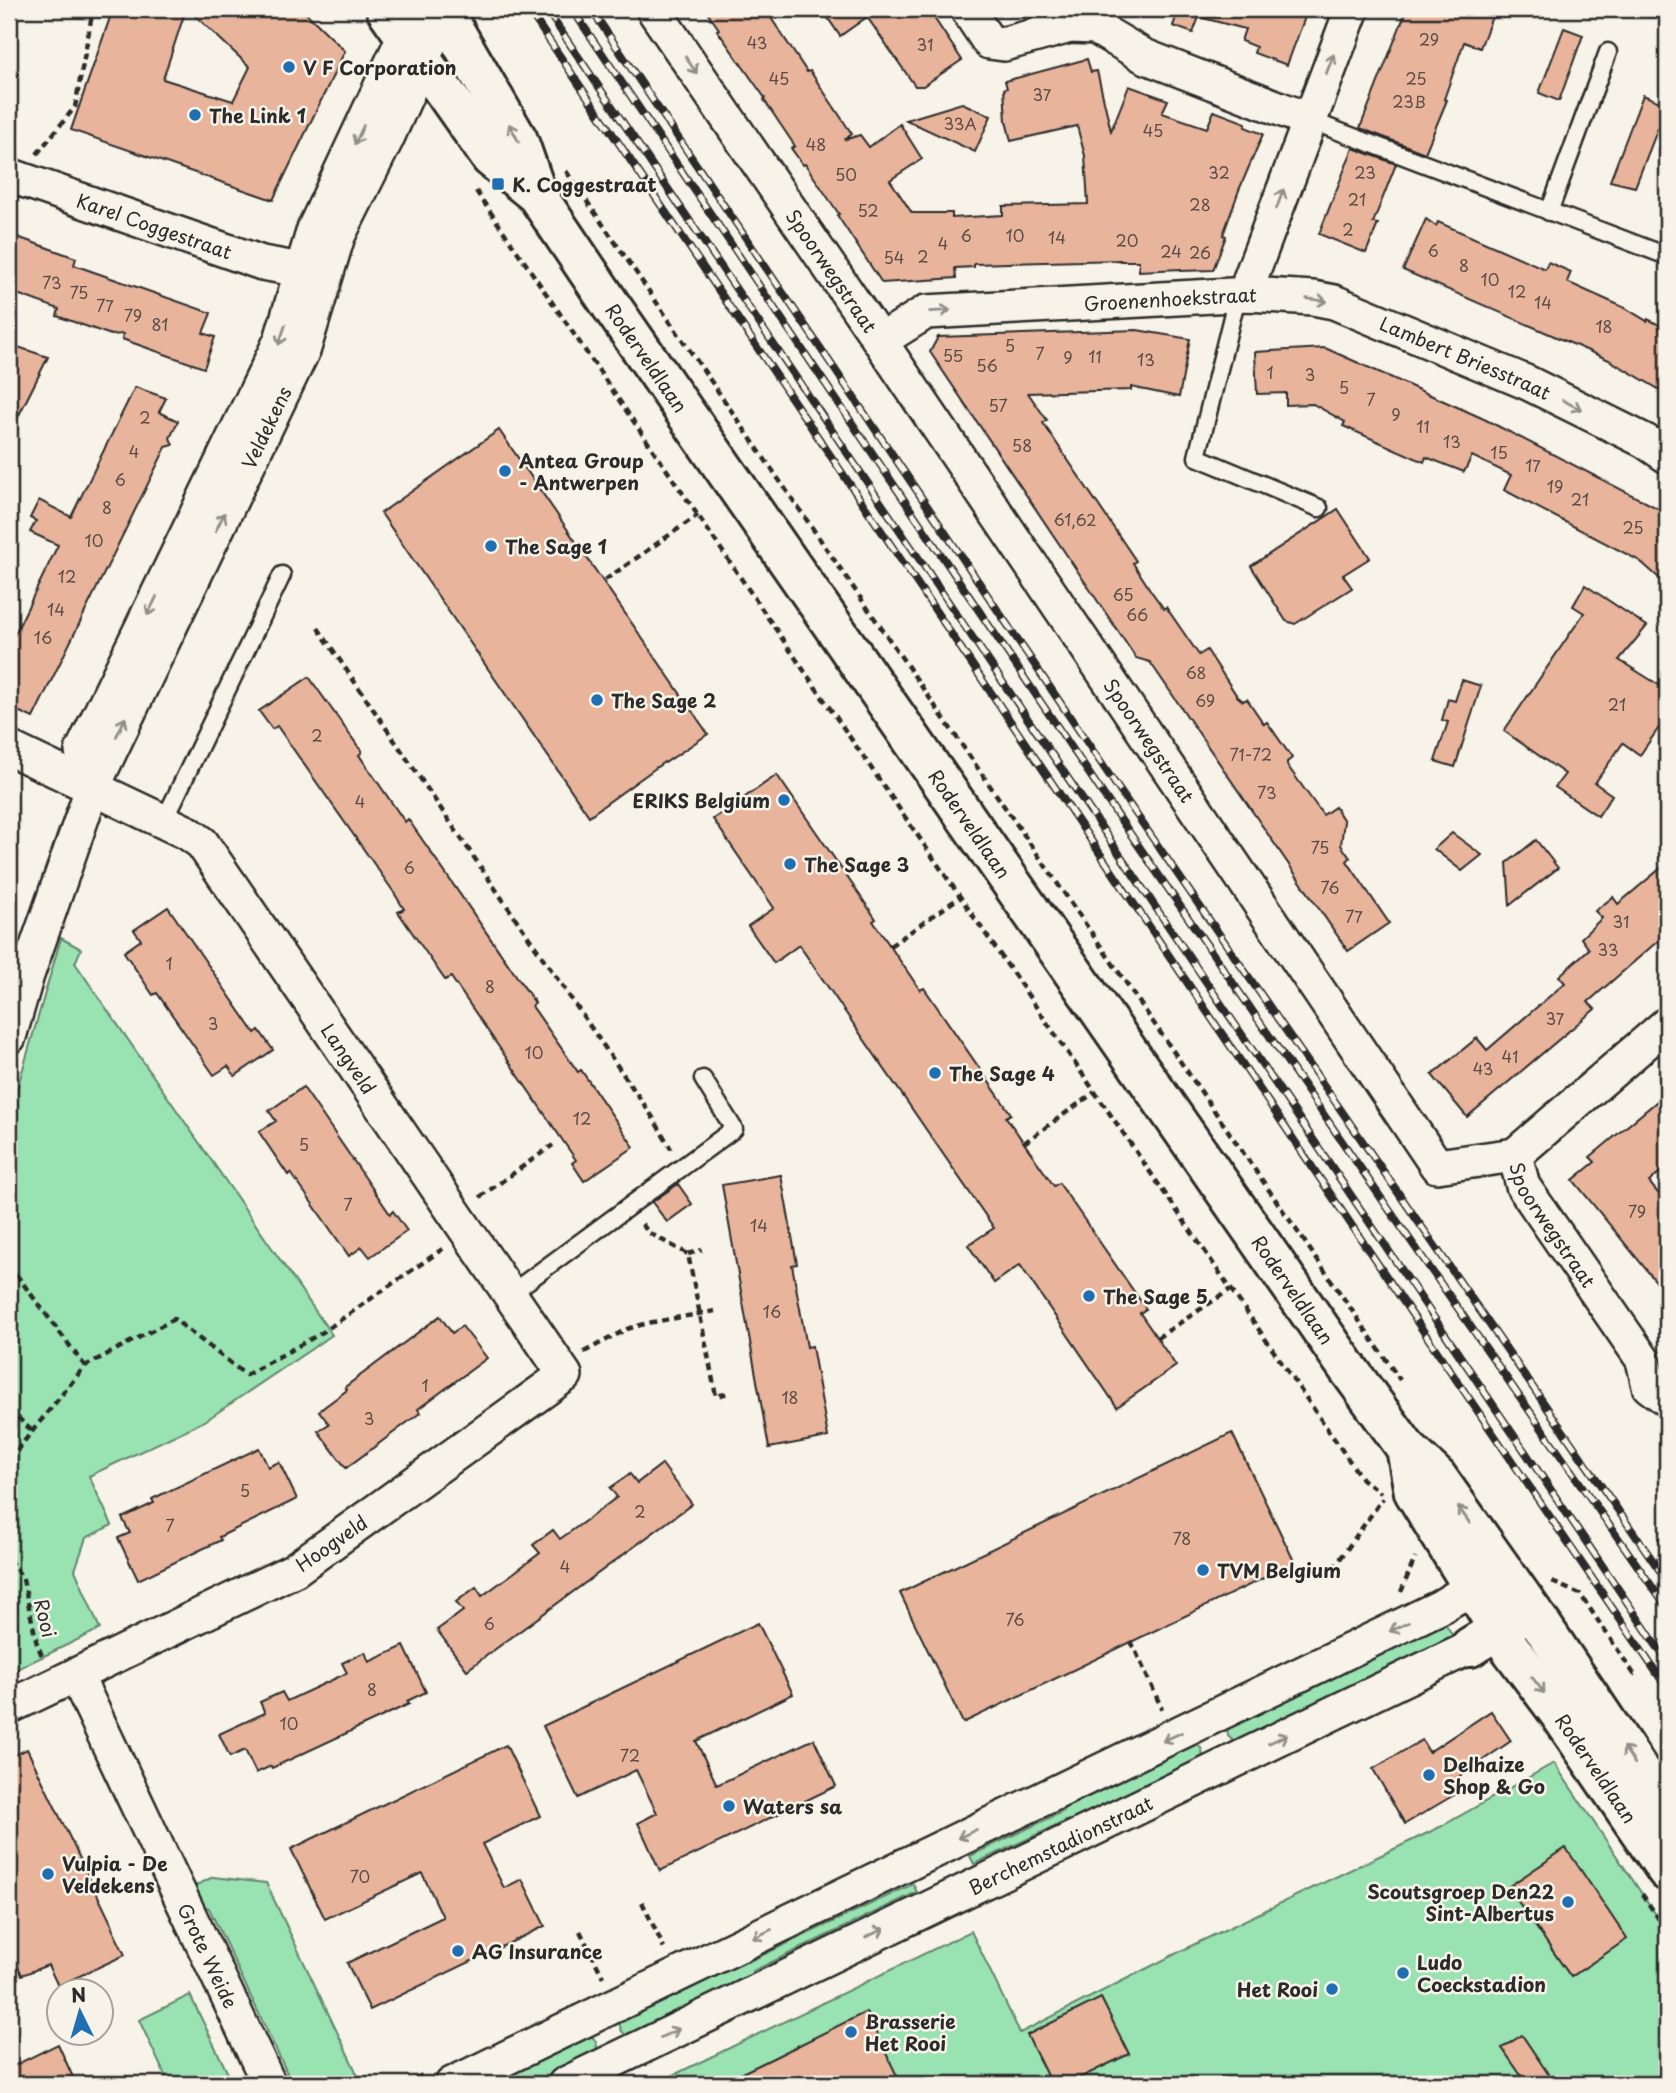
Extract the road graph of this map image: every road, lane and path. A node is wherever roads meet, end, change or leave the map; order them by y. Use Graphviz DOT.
graph roads {
  1 [pos="93,9"];
  2 [pos="653,9"];
  3 [pos="967,9"];
  4 [pos="1352,9"];
  5 [pos="1094,18"];
  6 [pos="423,20"];
  7 [pos="1608,52"];
  8 [pos="1309,120"];
  9 [pos="13,176"];
  10 [pos="474,187"];
  11 [pos="538,197"];
  12 [pos="1549,212"];
  13 [pos="1667,256"];
  14 [pos="314,272"];
  15 [pos="651,294"];
  16 [pos="1241,294"];
  17 [pos="880,341"];
  18 [pos="1667,456"];
  19 [pos="1319,508"];
  20 [pos="698,515"];
  21 [pos="282,575"];
  22 [pos="605,580"];
  23 [pos="318,628"];
  24 [pos="9,748"];
  25 [pos="92,789"];
  26 [pos="164,821"];
  27 [pos="960,897"];
  28 [pos="890,946"];
  29 [pos="1667,1024"];
  30 [pos="9,1037"];
  31 [pos="703,1079"];
  32 [pos="1095,1092"];
  33 [pos="1024,1143"];
  34 [pos="553,1145"];
  35 [pos="1515,1155"];
  36 [pos="681,1168"];
  37 [pos="628,1207"];
  38 [pos="462,1222"];
  39 [pos="702,1250"];
  40 [pos="688,1254"];
  41 [pos="9,1265"];
  42 [pos="1231,1289"];
  43 [pos="510,1294"];
  44 [pos="715,1311"];
  45 [pos="700,1313"];
  46 [pos="1157,1338"];
  47 [pos="85,1366"];
  48 [pos="562,1370"];
  49 [pos="1404,1385"];
  50 [pos="729,1393"];
  51 [pos="1667,1399"];
  52 [pos="9,1409"];
  53 [pos="33,1431"];
  54 [pos="9,1460"];
  55 [pos="1667,1529"];
  56 [pos="1667,1549"];
  57 [pos="1416,1556"];
  58 [pos="9,1559"];
  59 [pos="1333,1569"];
  60 [pos="1488,1579"];
  61 [pos="1400,1594"];
  62 [pos="1539,1595"];
  63 [pos="1484,1638"];
  64 [pos="1131,1641"];
  65 [pos="1638,1671"];
  66 [pos="66,1679"];
  67 [pos="9,1706"];
  68 [pos="1166,1716"];
  69 [pos="1206,1720"];
  70 [pos="1227,1763"];
  71 [pos="1667,1812"];
  72 [pos="1667,1871"];
  73 [pos="642,1902"];
  74 [pos="580,1931"];
  75 [pos="668,1956"];
  76 [pos="602,2000"];
  77 [pos="618,2058"];
  78 [pos="269,2084"];
  79 [pos="452,2084"];
  80 [pos="565,2084"];
  1 -- 9 [label="path"];
  2 -- 17 [label="street, Spoorwegstraat, one-way"];
  3 -- 5 [label="street"];
  8 -- 4 [label="street, Groenenhoekstraat, one-way"];
  5 -- 8 [label="street"];
  11 -- 6 [label="street, Roderveldlaan, one-way"];
  6 -- 11 [label="street, Roderveldlaan"];
  6 -- 14 [label="street"];
  7 -- 12 [label="lane"];
  8 -- 12 [label="lane"];
  16 -- 8 [label="street, Groenenhoekstraat, one-way"];
  9 -- 14 [label="street, Karel Coggestraat"];
  10 -- 20 [label="path"];
  11 -- 60 [label="street, Roderveldlaan"];
  12 -- 13 [label="lane"];
  14 -- 25 [label="street, Veldekens"];
  15 -- 49 [label="path, Roderveldlaan"];
  17 -- 16 [label="street, Groenenhoekstraat, one-way"];
  16 -- 18 [label="street, Lambert Briesstraat, one-way"];
  16 -- 19 [label="lane"];
  17 -- 35 [label="street, Spoorwegstraat"];
  20 -- 22 [label="path"];
  20 -- 27 [label="path"];
  21 -- 26 [label="lane"];
  23 -- 36 [label="path"];
  24 -- 25 [label="street, Langveld"];
  25 -- 26 [label="street, Langveld"];
  25 -- 30 [label="street"];
  26 -- 38 [label="street, Langveld"];
  27 -- 28 [label="path"];
  27 -- 32 [label="path"];
  29 -- 35 [label="street"];
  31 -- 36 [label="lane"];
  32 -- 33 [label="path"];
  32 -- 42 [label="path"];
  34 -- 38 [label="path"];
  35 -- 51 [label="street, Spoorwegstraat"];
  36 -- 37 [label="lane"];
  37 -- 40 [label="path"];
  37 -- 43 [label="lane"];
  38 -- 43 [label="street, Langveld"];
  38 -- 47 [label="path"];
  39 -- 40 [label="path"];
  40 -- 45 [label="path"];
  41 -- 47 [label="path"];
  42 -- 46 [label="path"];
  42 -- 59 [label="path"];
  43 -- 48 [label="street, Langveld"];
  44 -- 45 [label="path"];
  45 -- 48 [label="path"];
  45 -- 50 [label="path"];
  47 -- 53 [label="path"];
  48 -- 66 [label="street, Hoogveld"];
  52 -- 53 [label="path"];
  53 -- 54 [label="path"];
  55 -- 56 [label="path"];
  57 -- 61 [label="path"];
  58 -- 66 [label="path, Rooi"];
  60 -- 62 [label="street, Roderveldlaan"];
  60 -- 63 [label="street, Roderveldlaan"];
  60 -- 69 [label="street, one-way"];
  62 -- 63 [label="street"];
  62 -- 65 [label="path"];
  71 -- 62 [label="street, Roderveldlaan, one-way"];
  70 -- 63 [label="street, Berchemstadionstraat, one-way"];
  63 -- 72 [label="street, Roderveldlaan, one-way"];
  64 -- 68 [label="path"];
  66 -- 67 [label="street, Hoogveld"];
  66 -- 78 [label="street, Grote Weide"];
  69 -- 70 [label="street"];
  69 -- 76 [label="street, one-way"];
  77 -- 70 [label="street, Berchemstadionstraat, one-way"];
  73 -- 75 [label="path"];
  74 -- 76 [label="path"];
  76 -- 77 [label="street"];
  76 -- 79 [label="street"];
  77 -- 80 [label="street, Berchemstadionstraat"];
}
